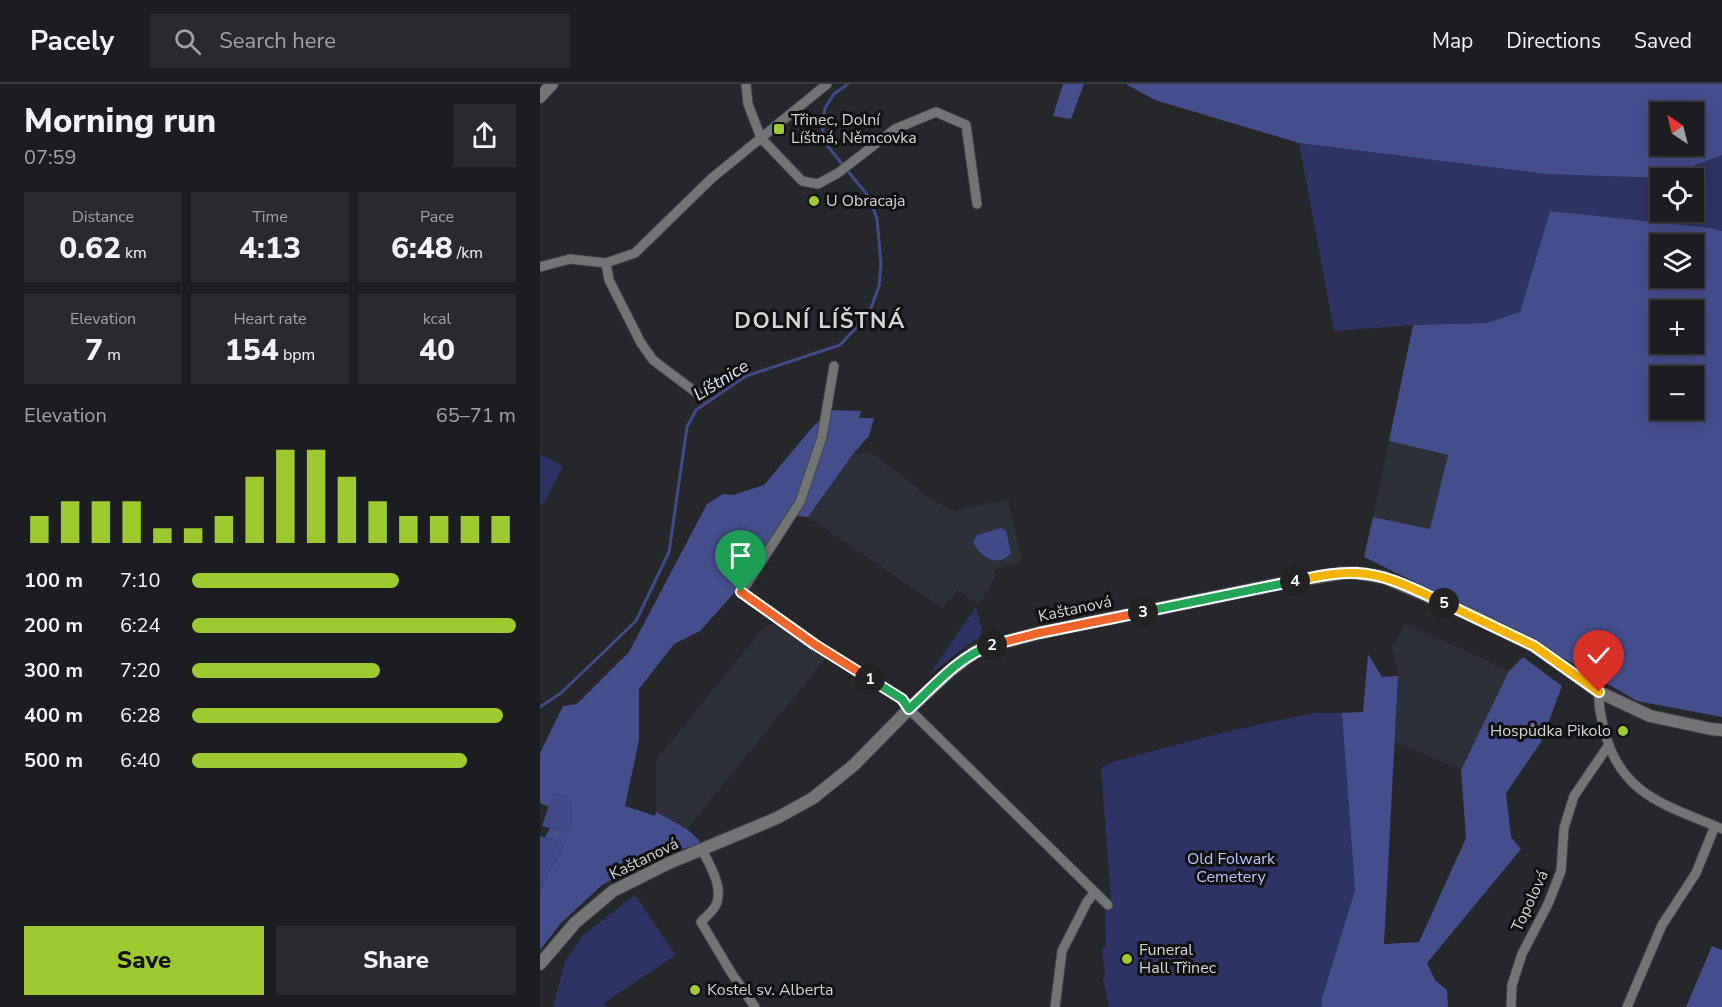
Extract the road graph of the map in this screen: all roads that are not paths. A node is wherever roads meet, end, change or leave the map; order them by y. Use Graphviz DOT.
graph roads {
  1 [pos="552,84"];
  2 [pos="746,84"];
  3 [pos="827,84"];
  4 [pos="540,97"];
  5 [pos="761,138"];
  6 [pos="977,204"];
  7 [pos="606,263"];
  8 [pos="540,267"];
  9 [pos="834,366"];
  10 [pos="702,397"];
  11 [pos="1599,692"];
  12 [pos="909,709"];
  13 [pos="1722,730"];
  14 [pos="1608,746"];
  15 [pos="1719,828"];
  16 [pos="702,849"];
  17 [pos="1095,891"];
  18 [pos="1108,905"];
  19 [pos="540,964"];
  20 [pos="755,1007"];
  21 [pos="1055,1007"];
  22 [pos="1511,1007"];
  23 [pos="1627,1007"];
  1 -- 4 [label="street"];
  2 -- 5 [label="street"];
  3 -- 5 [label="street"];
  5 -- 6 [label="street"];
  5 -- 7 [label="street"];
  7 -- 8 [label="street"];
  7 -- 10 [label="street"];
  9 -- 12 [label="street"];
  11 -- 12 [label="street, Kaštanová"];
  11 -- 13 [label="street, Kaštanová"];
  11 -- 14 [label="street"];
  12 -- 16 [label="street, Kaštanová"];
  12 -- 17 [label="street"];
  14 -- 15 [label="street"];
  14 -- 22 [label="street, Topolová"];
  15 -- 23 [label="street"];
  16 -- 19 [label="street, Kaštanová"];
  16 -- 20 [label="street"];
  17 -- 18 [label="street"];
  17 -- 21 [label="street"];
}
